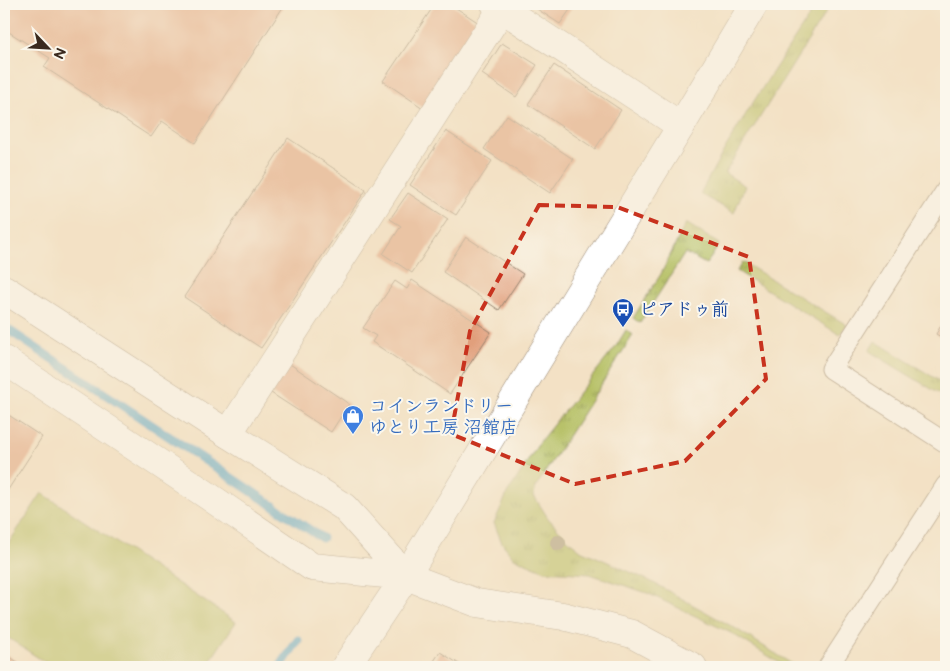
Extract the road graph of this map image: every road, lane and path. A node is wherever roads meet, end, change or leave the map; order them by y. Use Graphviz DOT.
graph roads {
  1 [pos="754,4"];
  2 [pos="500,5"];
  3 [pos="681,126"];
  4 [pos="946,190"];
  5 [pos="4,289"];
  6 [pos="4,360"];
  7 [pos="228,434"];
  8 [pos="946,442"];
  9 [pos="946,484"];
  10 [pos="406,576"];
  11 [pos="345,667"];
  12 [pos="693,667"];
  13 [pos="828,667"];
  1 -- 3 [label="street"];
  2 -- 3 [label="street"];
  2 -- 7 [label="street"];
  3 -- 10 [label="street"];
  4 -- 8 [label="lane"];
  5 -- 7 [label="street"];
  6 -- 10 [label="street"];
  7 -- 10 [label="street"];
  9 -- 13 [label="lane"];
  10 -- 11 [label="street"];
  10 -- 12 [label="street"];
}
